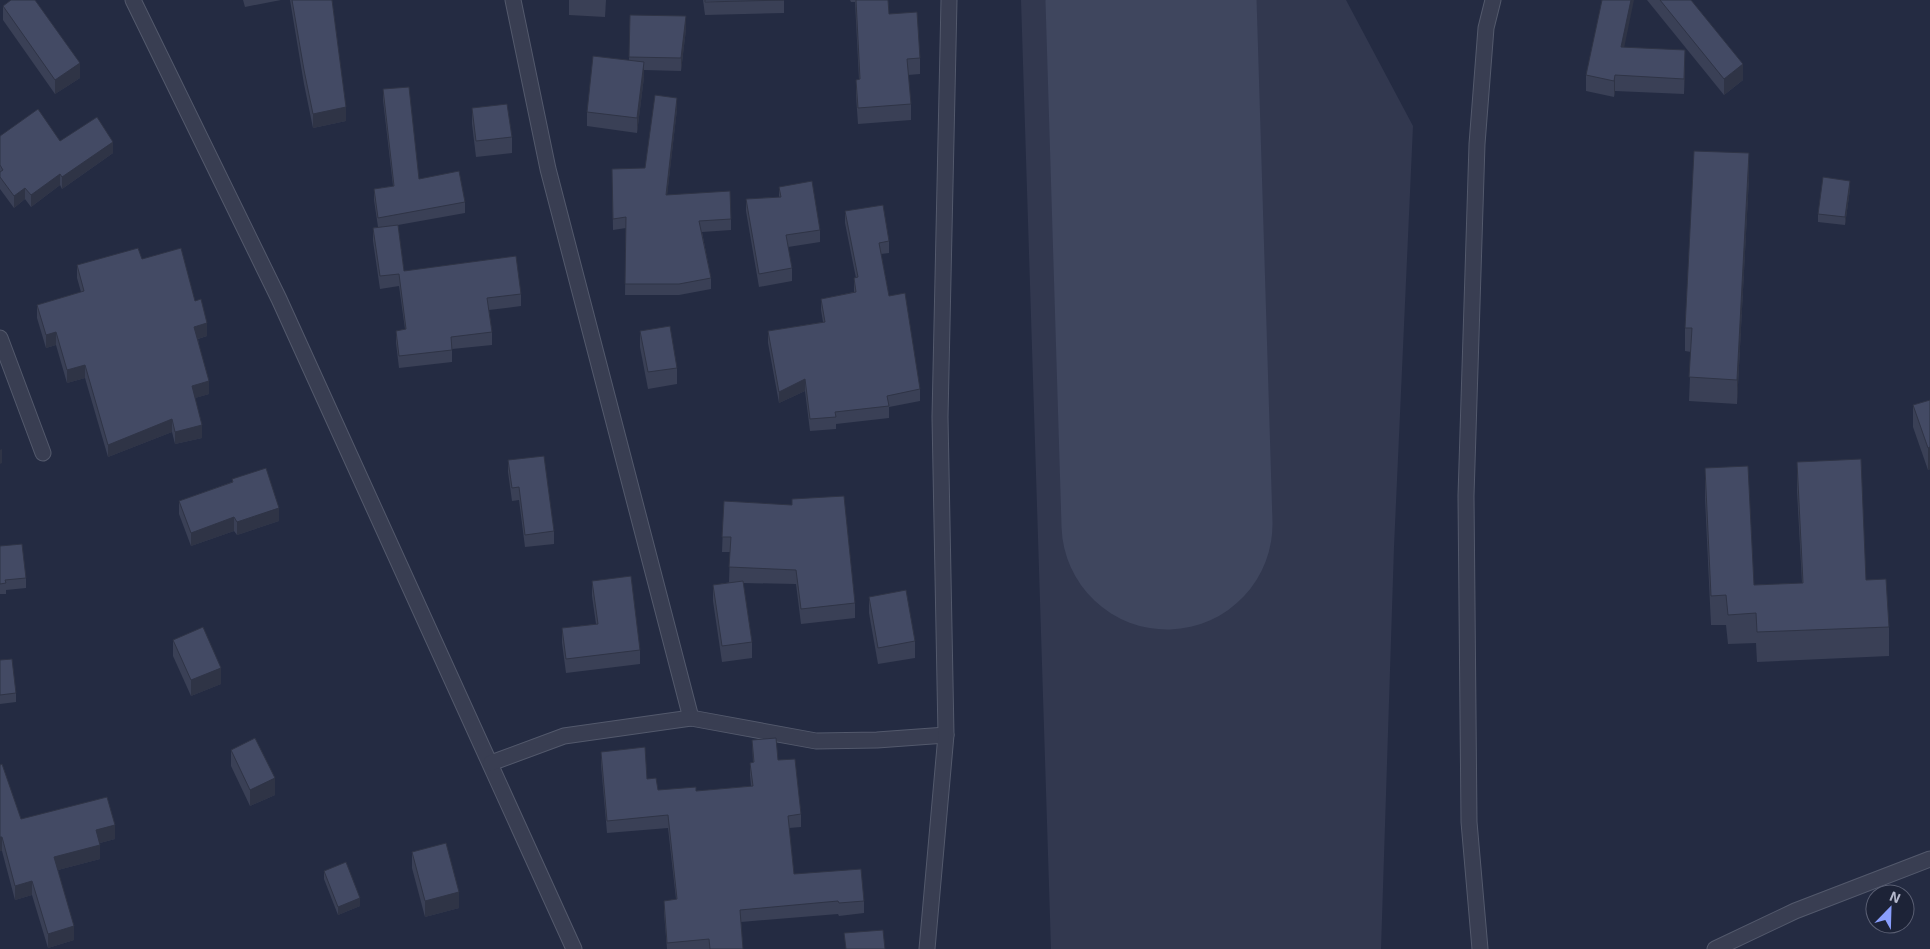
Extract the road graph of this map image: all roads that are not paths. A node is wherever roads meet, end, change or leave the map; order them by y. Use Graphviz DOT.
graph roads {
  1 [pos="134,0"];
  2 [pos="513,0"];
  3 [pos="949,0"];
  4 [pos="1493,0"];
  5 [pos="0,338"];
  6 [pos="43,453"];
  7 [pos="691,718"];
  8 [pos="946,735"];
  9 [pos="491,763"];
  10 [pos="1930,859"];
  11 [pos="574,949"];
  12 [pos="927,949"];
  13 [pos="1480,949"];
  14 [pos="1715,949"];
  1 -- 9 [label="street"];
  2 -- 7 [label="street"];
  3 -- 8 [label="street"];
  4 -- 13 [label="street"];
  5 -- 6 [label="street"];
  7 -- 8 [label="street"];
  7 -- 9 [label="street"];
  8 -- 12 [label="street"];
  9 -- 11 [label="street"];
  10 -- 14 [label="street"];
}
